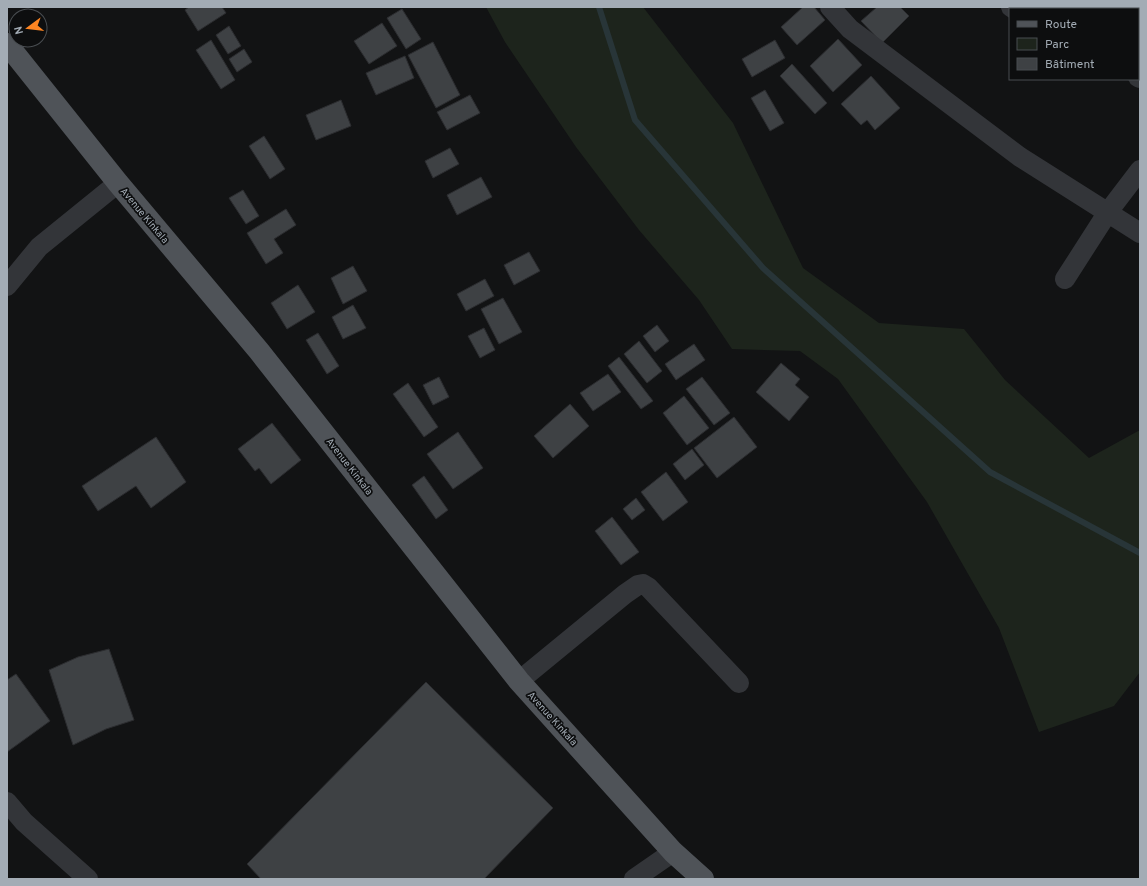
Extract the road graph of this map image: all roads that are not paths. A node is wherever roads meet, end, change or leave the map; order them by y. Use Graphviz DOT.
graph roads {
  1 [pos="830,7"];
  2 [pos="7,44"];
  3 [pos="1140,170"];
  4 [pos="118,183"];
  5 [pos="1108,212"];
  6 [pos="1140,233"];
  7 [pos="1065,279"];
  8 [pos="7,286"];
  9 [pos="519,681"];
  10 [pos="739,683"];
  11 [pos="7,802"];
  12 [pos="674,852"];
  13 [pos="88,879"];
  14 [pos="634,879"];
  15 [pos="703,879"];
  1 -- 5 [label="street"];
  2 -- 4 [label="main road, Avenue Kinkala"];
  3 -- 5 [label="street"];
  4 -- 8 [label="street"];
  4 -- 9 [label="main road, Avenue Kinkala"];
  5 -- 6 [label="street"];
  5 -- 7 [label="street"];
  9 -- 10 [label="street"];
  9 -- 12 [label="main road, Avenue Kinkala"];
  11 -- 13 [label="street"];
  12 -- 14 [label="street"];
  12 -- 15 [label="main road, Avenue Kinkala"];
}
